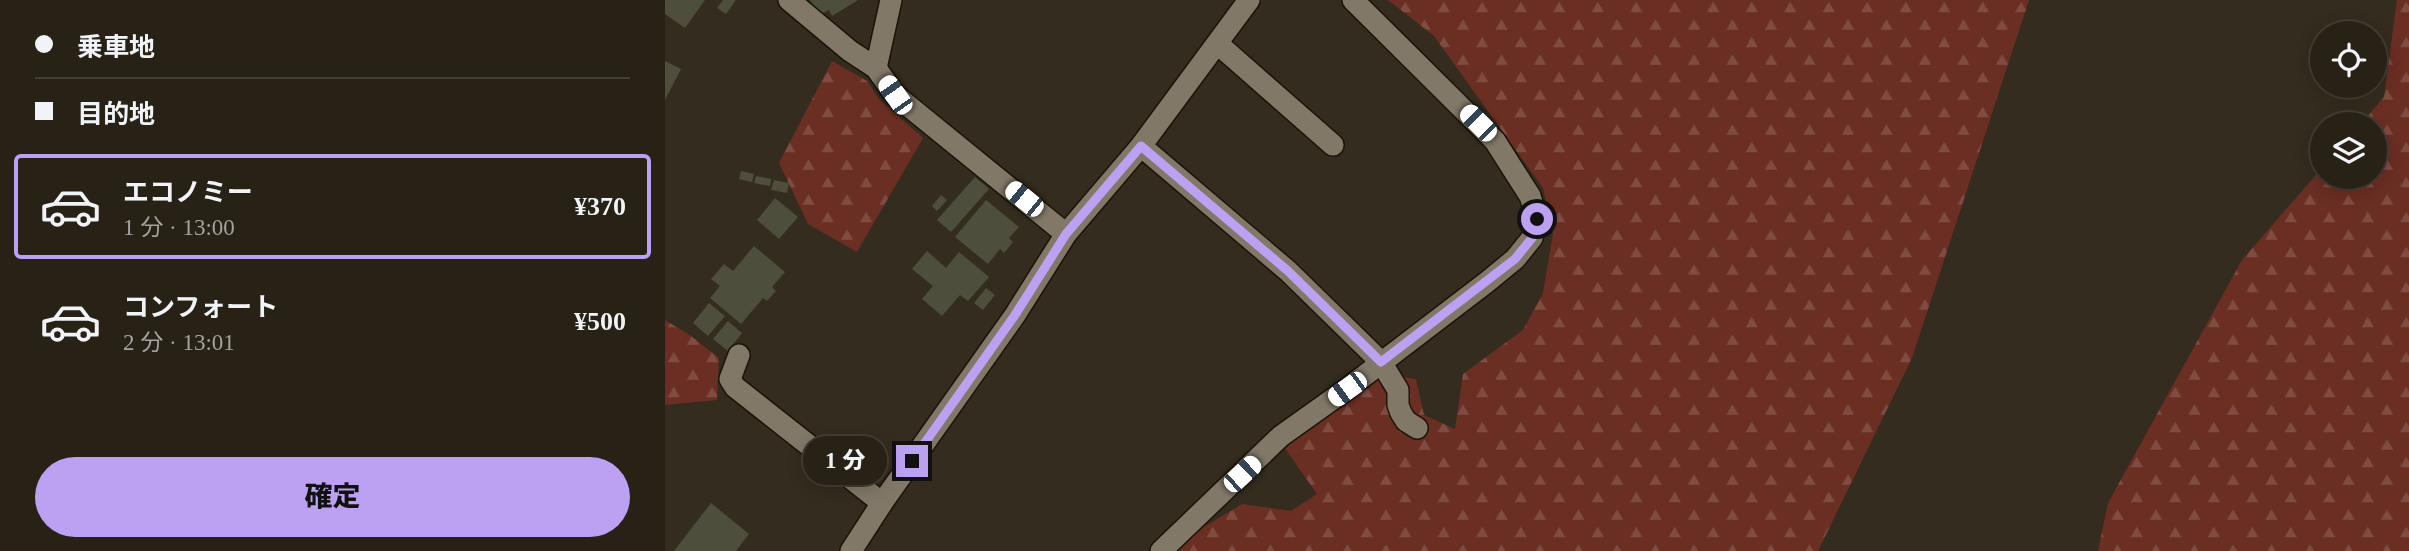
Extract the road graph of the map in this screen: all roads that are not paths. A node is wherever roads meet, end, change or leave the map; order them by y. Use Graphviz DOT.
graph roads {
  1 [pos="789,0"];
  2 [pos="891,0"];
  3 [pos="1249,0"];
  4 [pos="1353,0"];
  5 [pos="1218,44"];
  6 [pos="876,68"];
  7 [pos="1333,145"];
  8 [pos="1141,146"];
  9 [pos="1066,234"];
  10 [pos="739,355"];
  11 [pos="1381,362"];
  12 [pos="1417,428"];
  13 [pos="882,503"];
  14 [pos="851,551"];
  15 [pos="1161,551"];
  1 -- 6 [label="street"];
  2 -- 6 [label="street"];
  3 -- 5 [label="street"];
  4 -- 11 [label="street"];
  5 -- 7 [label="street"];
  5 -- 8 [label="street"];
  6 -- 9 [label="street"];
  8 -- 9 [label="street"];
  8 -- 11 [label="street"];
  9 -- 13 [label="street"];
  10 -- 13 [label="street"];
  11 -- 12 [label="street"];
  11 -- 15 [label="street"];
  13 -- 14 [label="street"];
}
